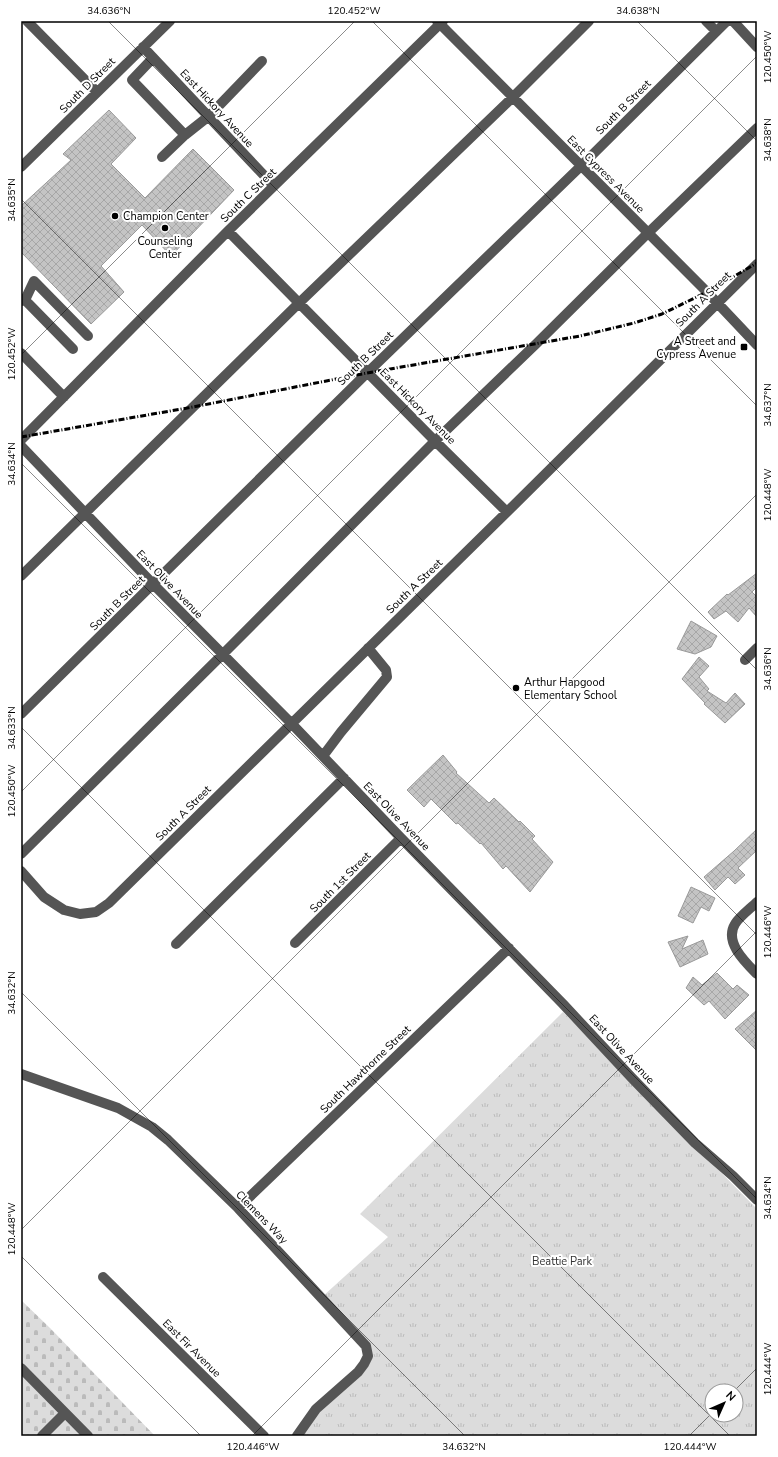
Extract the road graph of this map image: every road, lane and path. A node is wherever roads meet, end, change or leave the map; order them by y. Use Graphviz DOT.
graph roads {
  1 [pos="26,21"];
  2 [pos="170,21"];
  3 [pos="589,21"];
  4 [pos="706,21"];
  5 [pos="727,21"];
  6 [pos="733,21"];
  7 [pos="440,22"];
  8 [pos="21,25"];
  9 [pos="716,31"];
  10 [pos="143,47"];
  11 [pos="757,47"];
  12 [pos="153,58"];
  13 [pos="262,61"];
  14 [pos="97,92"];
  15 [pos="513,97"];
  16 [pos="209,116"];
  17 [pos="757,128"];
  18 [pos="185,136"];
  19 [pos="162,157"];
  20 [pos="581,166"];
  21 [pos="21,167"];
  22 [pos="274,186"];
  23 [pos="228,231"];
  24 [pos="648,233"];
  25 [pos="757,264"];
  26 [pos="23,300"];
  27 [pos="717,302"];
  28 [pos="299,303"];
  29 [pos="88,336"];
  30 [pos="757,345"];
  31 [pos="73,349"];
  32 [pos="21,353"];
  33 [pos="367,372"];
  34 [pos="64,397"];
  35 [pos="21,440"];
  36 [pos="435,441"];
  37 [pos="21,446"];
  38 [pos="507,512"];
  39 [pos="86,514"];
  40 [pos="21,576"];
  41 [pos="153,584"];
  42 [pos="368,648"];
  43 [pos="757,648"];
  44 [pos="223,654"];
  45 [pos="745,660"];
  46 [pos="21,714"];
  47 [pos="291,723"];
  48 [pos="323,756"];
  49 [pos="344,778"];
  50 [pos="401,838"];
  51 [pos="21,854"];
  52 [pos="21,870"];
  53 [pos="757,902"];
  54 [pos="295,943"];
  55 [pos="176,944"];
  56 [pos="509,948"];
  57 [pos="757,974"];
  58 [pos="21,1074"];
  59 [pos="757,1200"];
  60 [pos="238,1208"];
  61 [pos="103,1277"];
  62 [pos="21,1368"];
  63 [pos="65,1413"];
  64 [pos="42,1436"];
  65 [pos="88,1436"];
  66 [pos="264,1436"];
  67 [pos="297,1436"];
  1 -- 8 [label="street"];
  1 -- 14 [label="street"];
  2 -- 10 [label="street, South D Street"];
  3 -- 15 [label="street"];
  4 -- 9 [label="street"];
  5 -- 9 [label="street, South B Street"];
  6 -- 11 [label="street"];
  7 -- 15 [label="street, East Cypress Avenue"];
  7 -- 22 [label="street, South C Street"];
  9 -- 20 [label="street, South B Street"];
  10 -- 12 [label="street, East Hickory Avenue"];
  10 -- 14 [label="street, South D Street"];
  12 -- 16 [label="street, East Hickory Avenue"];
  12 -- 18 [label="street"];
  13 -- 16 [label="street"];
  14 -- 21 [label="street, South D Street"];
  15 -- 20 [label="street, East Cypress Avenue"];
  15 -- 28 [label="street"];
  16 -- 18 [label="street"];
  16 -- 22 [label="street, East Hickory Avenue"];
  17 -- 24 [label="street"];
  18 -- 19 [label="street"];
  20 -- 24 [label="street, East Cypress Avenue"];
  20 -- 33 [label="street, South B Street"];
  22 -- 23 [label="street, South C Street"];
  23 -- 28 [label="street, East Hickory Avenue"];
  23 -- 34 [label="street, South C Street"];
  24 -- 27 [label="street, East Cypress Avenue"];
  24 -- 36 [label="street"];
  25 -- 27 [label="street, South A Street"];
  26 -- 29 [label="street"];
  26 -- 31 [label="street"];
  27 -- 30 [label="street, East Cypress Avenue"];
  27 -- 38 [label="street, South A Street"];
  28 -- 33 [label="street, East Hickory Avenue"];
  28 -- 39 [label="street"];
  32 -- 34 [label="street"];
  33 -- 36 [label="street, East Hickory Avenue"];
  33 -- 41 [label="street, South B Street"];
  34 -- 35 [label="street, South C Street"];
  36 -- 38 [label="street, East Hickory Avenue"];
  36 -- 44 [label="street"];
  37 -- 39 [label="street, East Olive Avenue"];
  38 -- 42 [label="street, South A Street"];
  39 -- 40 [label="street"];
  39 -- 41 [label="street, East Olive Avenue"];
  41 -- 44 [label="street, East Olive Avenue"];
  41 -- 46 [label="street, South B Street"];
  42 -- 47 [label="street, South A Street"];
  42 -- 48 [label="street"];
  43 -- 45 [label="street"];
  44 -- 47 [label="street, East Olive Avenue"];
  44 -- 51 [label="street"];
  47 -- 48 [label="street, East Olive Avenue"];
  47 -- 52 [label="street, South A Street"];
  48 -- 49 [label="street, East Olive Avenue"];
  49 -- 50 [label="street, East Olive Avenue"];
  49 -- 55 [label="street"];
  50 -- 54 [label="street, South 1st Street"];
  50 -- 56 [label="street, East Olive Avenue"];
  53 -- 57 [label="street"];
  56 -- 59 [label="street, East Olive Avenue"];
  56 -- 60 [label="street, South Hawthorne Street"];
  58 -- 60 [label="street, Clemens Way"];
  60 -- 67 [label="street, Clemens Way"];
  61 -- 66 [label="street, East Fir Avenue"];
  62 -- 63 [label="street"];
  63 -- 64 [label="street"];
  63 -- 65 [label="street"];
}
